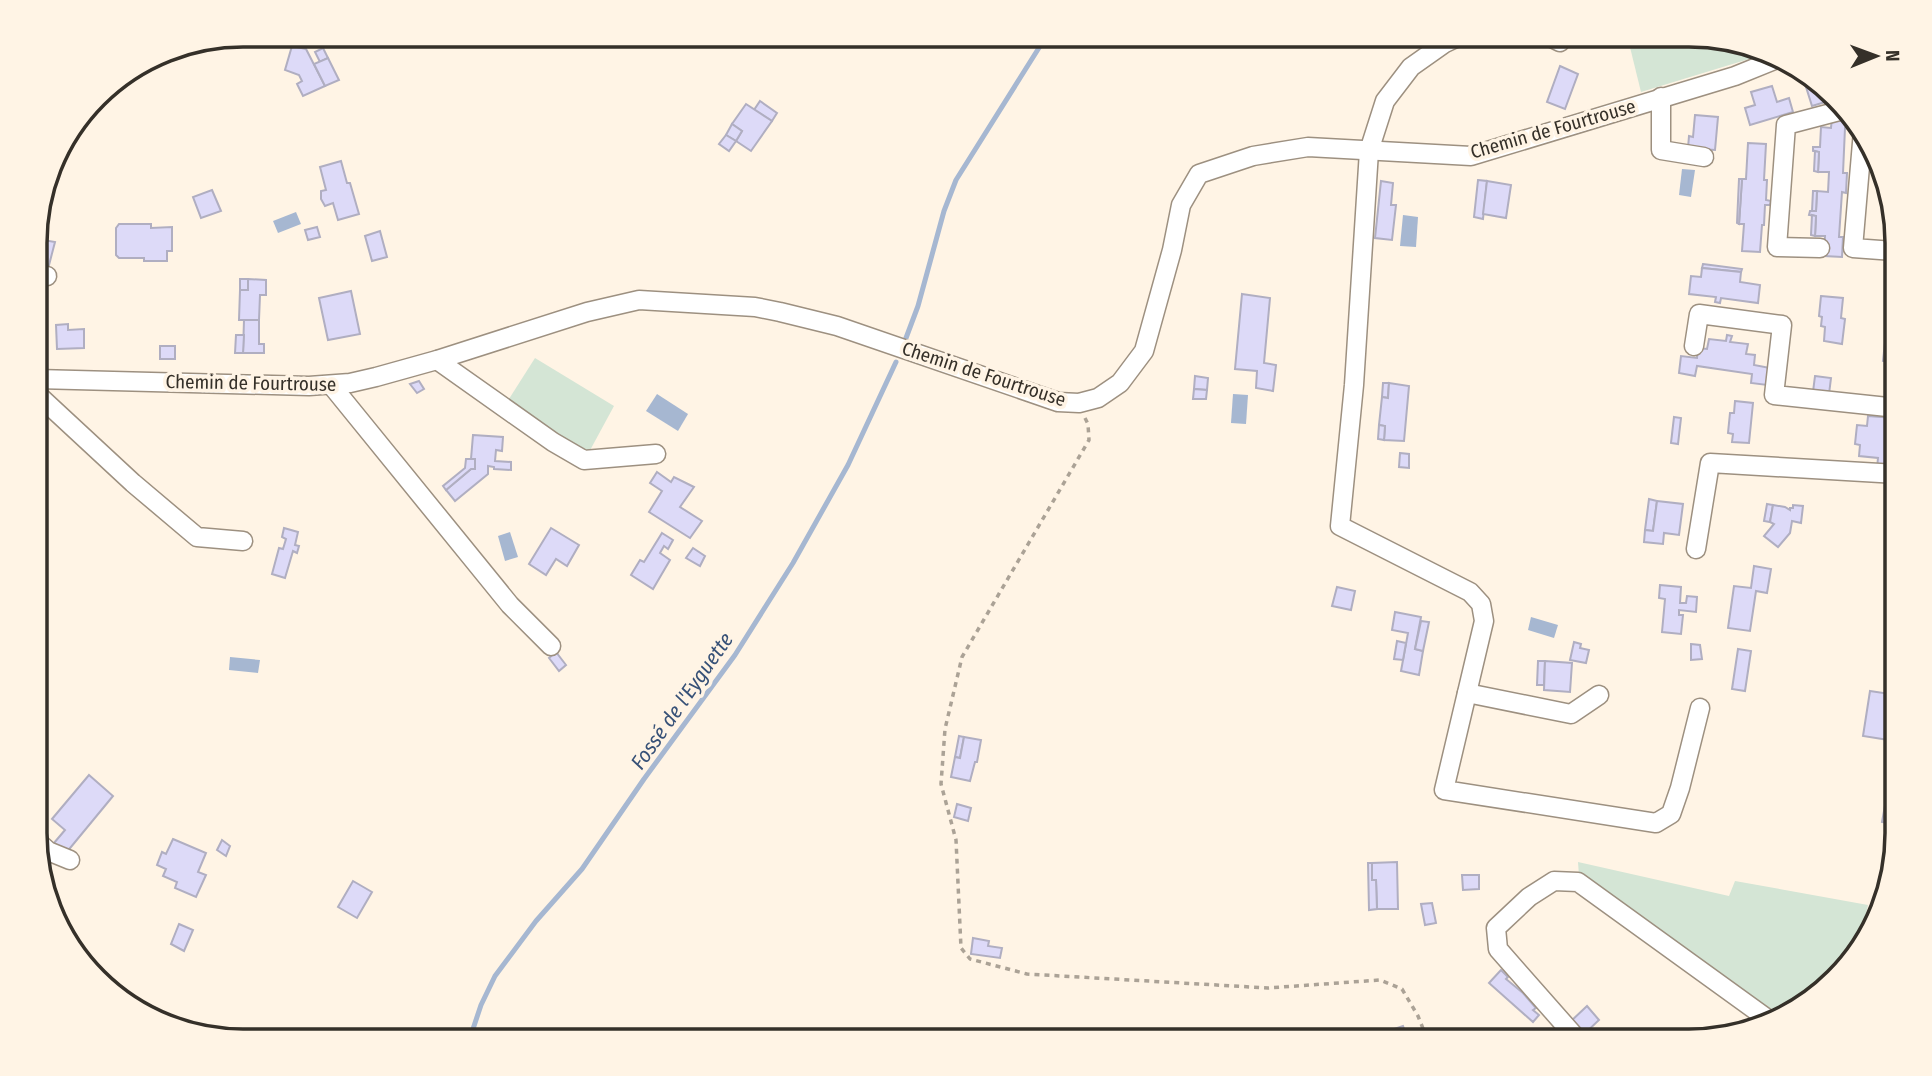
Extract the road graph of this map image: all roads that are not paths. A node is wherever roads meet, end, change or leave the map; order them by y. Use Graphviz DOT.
graph roads {
  1 [pos="1439,47"];
  2 [pos="1766,63"];
  3 [pos="1661,97"];
  4 [pos="1834,112"];
  5 [pos="1369,150"];
  6 [pos="1861,151"];
  7 [pos="1704,158"];
  8 [pos="1820,248"];
  9 [pos="1884,250"];
  10 [pos="1694,346"];
  11 [pos="437,360"];
  12 [pos="47,379"];
  13 [pos="332,386"];
  14 [pos="47,403"];
  15 [pos="1884,407"];
  16 [pos="656,454"];
  17 [pos="1884,473"];
  18 [pos="243,541"];
  19 [pos="1696,549"];
  20 [pos="551,646"];
  21 [pos="1467,693"];
  22 [pos="1599,695"];
  23 [pos="1700,708"];
  24 [pos="48,850"];
  25 [pos="70,860"];
  26 [pos="1761,1014"];
  27 [pos="1568,1028"];
  1 -- 5 [label="street"];
  2 -- 3 [label="street, Chemin de Fourtrouse"];
  3 -- 5 [label="street, Chemin de Fourtrouse"];
  3 -- 7 [label="street"];
  4 -- 8 [label="street"];
  5 -- 11 [label="street, Chemin de Fourtrouse"];
  5 -- 21 [label="street"];
  6 -- 9 [label="street"];
  10 -- 15 [label="street"];
  11 -- 13 [label="street, Chemin de Fourtrouse"];
  11 -- 16 [label="street"];
  12 -- 13 [label="street, Chemin de Fourtrouse"];
  13 -- 20 [label="street"];
  14 -- 18 [label="street"];
  17 -- 19 [label="street"];
  21 -- 22 [label="street"];
  21 -- 23 [label="street"];
  24 -- 25 [label="street"];
  26 -- 27 [label="street"];
}
